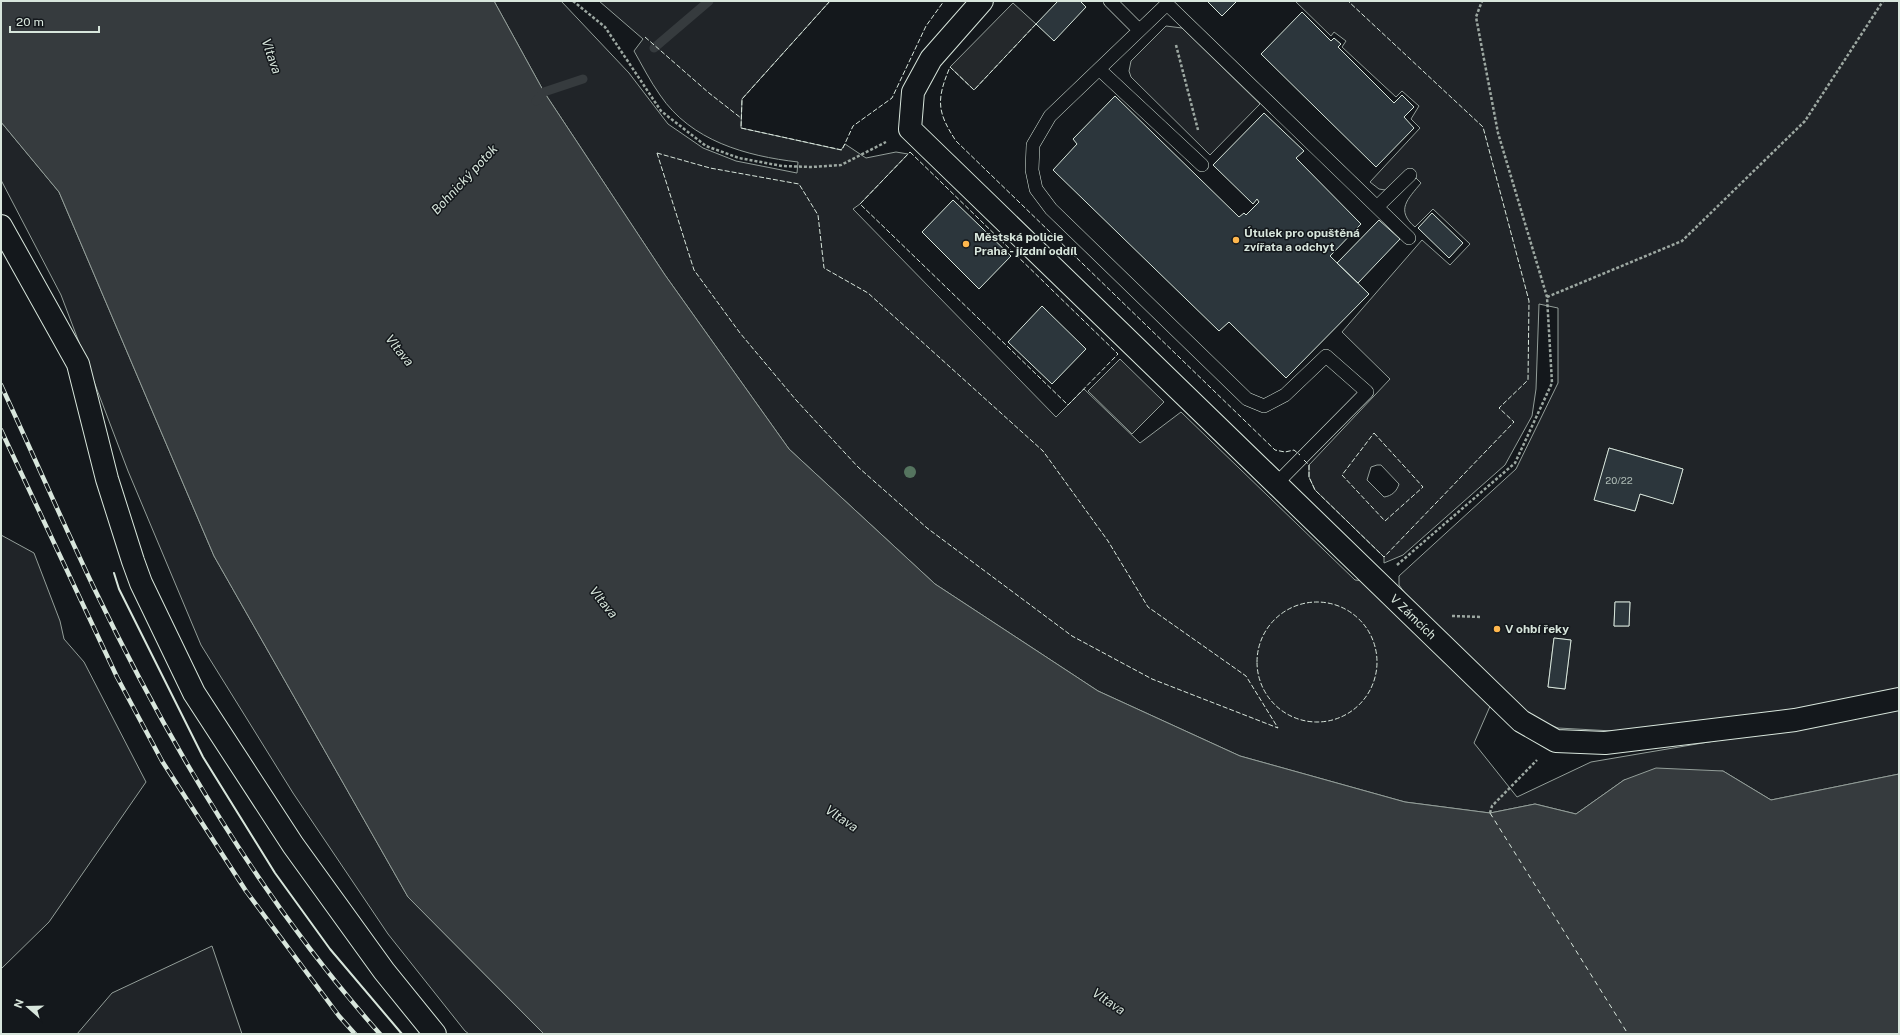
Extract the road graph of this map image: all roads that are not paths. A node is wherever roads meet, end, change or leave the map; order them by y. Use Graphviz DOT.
graph roads {
  1 [pos="982,1"];
  2 [pos="1110,1"];
  3 [pos="1139,30"];
  4 [pos="1099,69"];
  5 [pos="1198,161"];
  6 [pos="1410,175"];
  7 [pos="1376,207"];
  8 [pos="1,226"];
  9 [pos="1409,238"];
  10 [pos="1276,484"];
  11 [pos="1899,699"];
  12 [pos="435,1034"];
  1 -- 10 [label="street, V Zámcích"];
  2 -- 3 [label="lane"];
  3 -- 4 [label="lane"];
  3 -- 7 [label="lane"];
  4 -- 5 [label="lane"];
  4 -- 10 [label="lane"];
  6 -- 7 [label="lane"];
  7 -- 9 [label="lane"];
  8 -- 12 [label="street"];
  10 -- 11 [label="street, V Zámcích"];
}
